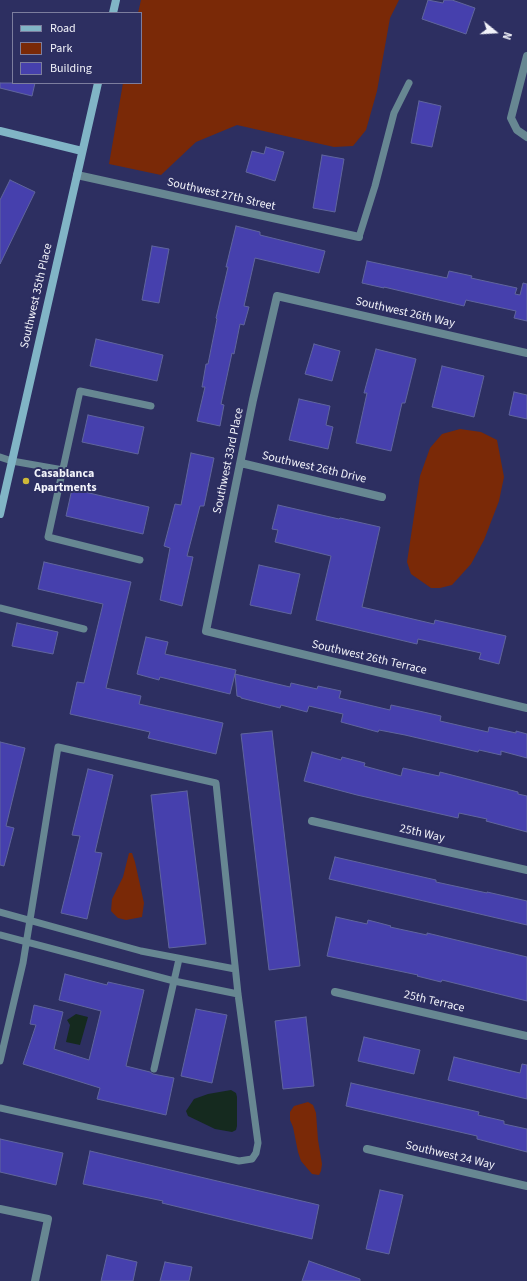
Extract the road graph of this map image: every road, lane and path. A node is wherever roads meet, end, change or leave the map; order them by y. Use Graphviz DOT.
graph roads {
  1 [pos="116,0"];
  2 [pos="113,12"];
  3 [pos="527,56"];
  4 [pos="409,83"];
  5 [pos="98,84"];
  6 [pos="0,131"];
  7 [pos="527,137"];
  8 [pos="82,151"];
  9 [pos="77,175"];
  10 [pos="359,237"];
  11 [pos="277,296"];
  12 [pos="527,353"];
  13 [pos="151,406"];
  14 [pos="0,457"];
  15 [pos="12,461"];
  16 [pos="240,463"];
  17 [pos="62,470"];
  18 [pos="382,497"];
  19 [pos="0,514"];
  20 [pos="140,560"];
  21 [pos="0,608"];
  22 [pos="84,629"];
  23 [pos="206,631"];
  24 [pos="527,708"];
  25 [pos="312,821"];
  26 [pos="527,870"];
  27 [pos="0,912"];
  28 [pos="30,920"];
  29 [pos="0,935"];
  30 [pos="26,942"];
  31 [pos="178,959"];
  32 [pos="235,969"];
  33 [pos="174,981"];
  34 [pos="335,992"];
  35 [pos="238,994"];
  36 [pos="527,1036"];
  37 [pos="0,1062"];
  38 [pos="154,1068"];
  39 [pos="0,1108"];
  40 [pos="367,1149"];
  41 [pos="527,1186"];
  42 [pos="0,1209"];
  43 [pos="35,1281"];
  1 -- 2 [label="street"];
  3 -- 7 [label="street"];
  4 -- 10 [label="lane"];
  5 -- 8 [label="street, Southwest 35th Place"];
  6 -- 8 [label="street"];
  8 -- 9 [label="street, Southwest 35th Place"];
  9 -- 10 [label="street, Southwest 27th Street"];
  9 -- 15 [label="street, Southwest 35th Place"];
  11 -- 12 [label="street, Southwest 26th Way"];
  11 -- 16 [label="street, Southwest 33rd Place"];
  13 -- 17 [label="lane"];
  14 -- 15 [label="lane"];
  15 -- 17 [label="lane"];
  15 -- 19 [label="street, Southwest 35th Place"];
  16 -- 18 [label="street, Southwest 26th Drive"];
  16 -- 23 [label="street, Southwest 33rd Place"];
  17 -- 20 [label="lane"];
  21 -- 22 [label="lane"];
  23 -- 24 [label="street, Southwest 26th Terrace"];
  25 -- 26 [label="street, 25th Way"];
  27 -- 28 [label="lane"];
  28 -- 30 [label="lane"];
  28 -- 31 [label="lane"];
  28 -- 32 [label="lane"];
  29 -- 30 [label="lane"];
  30 -- 33 [label="lane"];
  30 -- 37 [label="lane"];
  31 -- 32 [label="lane"];
  31 -- 33 [label="lane"];
  32 -- 35 [label="lane"];
  33 -- 35 [label="lane"];
  33 -- 38 [label="lane"];
  34 -- 36 [label="street, 25th Terrace"];
  35 -- 39 [label="lane"];
  40 -- 41 [label="street, Southwest 24 Way"];
  42 -- 43 [label="street"];
}
